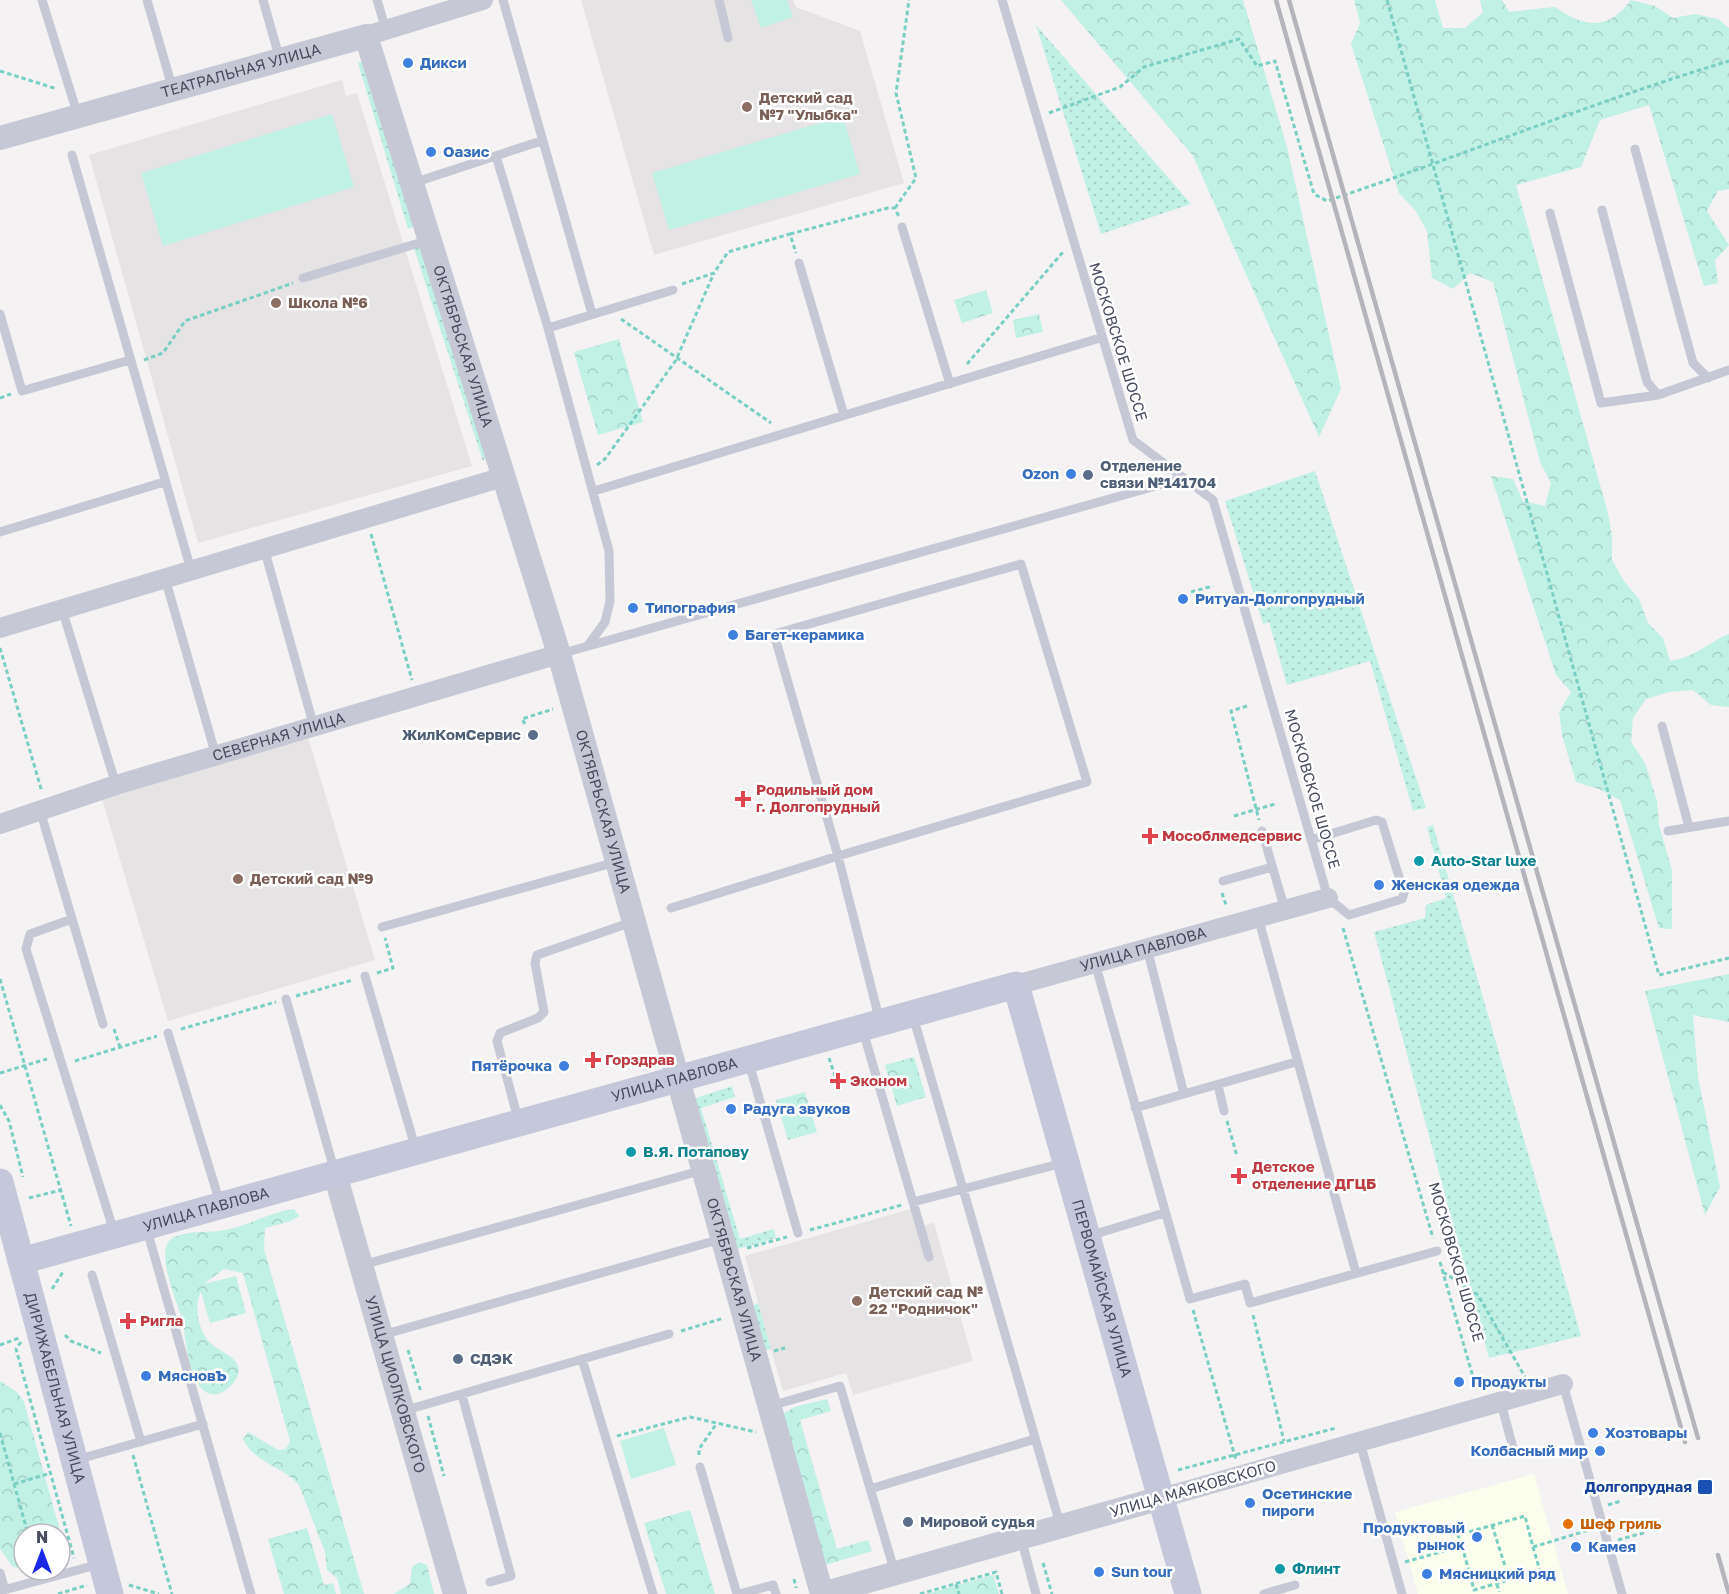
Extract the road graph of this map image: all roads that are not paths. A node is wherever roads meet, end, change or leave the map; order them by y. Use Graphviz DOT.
graph roads {
  1 [pos="42,0"];
  2 [pos="147,0"];
  3 [pos="263,0"];
  4 [pos="377,0"];
  5 [pos="483,0"];
  6 [pos="503,0"];
  7 [pos="719,0"];
  8 [pos="1002,0"];
  9 [pos="376,33"];
  10 [pos="728,38"];
  11 [pos="280,60"];
  12 [pos="172,90"];
  13 [pos="78,116"];
  14 [pos="0,138"];
  15 [pos="541,141"];
  16 [pos="1635,149"];
  17 [pos="72,155"];
  18 [pos="496,156"];
  19 [pos="411,184"];
  20 [pos="1602,210"];
  21 [pos="1550,213"];
  22 [pos="902,227"];
  23 [pos="429,240"];
  24 [pos="799,263"];
  25 [pos="303,278"];
  26 [pos="673,290"];
  27 [pos="0,314"];
  28 [pos="592,315"];
  29 [pos="548,328"];
  30 [pos="1100,338"];
  31 [pos="130,362"];
  32 [pos="1729,370"];
  33 [pos="1708,378"];
  34 [pos="950,384"];
  35 [pos="1658,394"];
  36 [pos="844,415"];
  37 [pos="503,477"];
  38 [pos="1184,478"];
  39 [pos="164,482"];
  40 [pos="594,491"];
  41 [pos="0,532"];
  42 [pos="264,548"];
  43 [pos="191,570"];
  44 [pos="165,578"];
  45 [pos="62,609"];
  46 [pos="0,628"];
  47 [pos="589,644"];
  48 [pos="559,654"];
  49 [pos="1662,726"];
  50 [pos="314,727"];
  51 [pos="216,756"];
  52 [pos="116,785"];
  53 [pos="43,809"];
  54 [pos="1729,821"];
  55 [pos="0,824"];
  56 [pos="1689,827"];
  57 [pos="1262,831"];
  58 [pos="1668,831"];
  59 [pos="1311,840"];
  60 [pos="838,856"];
  61 [pos="618,861"];
  62 [pos="1272,867"];
  63 [pos="1223,881"];
  64 [pos="1328,898"];
  65 [pos="671,908"];
  66 [pos="1285,910"];
  67 [pos="1258,917"];
  68 [pos="72,919"];
  69 [pos="635,921"];
  70 [pos="382,927"];
  71 [pos="1148,948"];
  72 [pos="1095,963"];
  73 [pos="365,976"];
  74 [pos="1016,985"];
  75 [pos="286,999"];
  76 [pos="913,1014"];
  77 [pos="103,1024"];
  78 [pos="872,1026"];
  79 [pos="168,1033"];
  80 [pos="748,1060"];
  81 [pos="1296,1062"];
  82 [pos="678,1079"];
  83 [pos="1218,1085"];
  84 [pos="1184,1094"];
  85 [pos="1135,1108"];
  86 [pos="1224,1111"];
  87 [pos="519,1123"];
  88 [pos="417,1152"];
  89 [pos="1066,1162"];
  90 [pos="702,1170"];
  91 [pos="335,1174"];
  92 [pos="0,1182"];
  93 [pos="963,1188"];
  94 [pos="913,1202"];
  95 [pos="221,1206"];
  96 [pos="1164,1213"];
  97 [pos="146,1226"];
  98 [pos="798,1233"];
  99 [pos="114,1235"];
  100 [pos="1087,1237"];
  101 [pos="730,1245"];
  102 [pos="1437,1251"];
  103 [pos="929,1257"];
  104 [pos="21,1261"];
  105 [pos="362,1264"];
  106 [pos="1356,1273"];
  107 [pos="93,1275"];
  108 [pos="669,1334"];
  109 [pos="382,1335"];
  110 [pos="582,1359"];
  111 [pos="1563,1384"];
  112 [pos="462,1395"];
  113 [pos="770,1406"];
  114 [pos="1492,1406"];
  115 [pos="403,1411"];
  116 [pos="203,1424"];
  117 [pos="1035,1439"];
  118 [pos="141,1442"];
  119 [pos="1360,1442"];
  120 [pos="1513,1448"];
  121 [pos="76,1460"];
  122 [pos="700,1467"];
  123 [pos="870,1489"];
  124 [pos="1161,1498"];
  125 [pos="1061,1527"];
  126 [pos="1021,1538"];
  127 [pos="0,1573"];
  128 [pos="895,1574"];
  129 [pos="107,1581"];
  130 [pos="490,1582"];
  131 [pos="1295,1585"];
  132 [pos="7,1591"];
  133 [pos="251,1594"];
  134 [pos="455,1594"];
  135 [pos="653,1594"];
  136 [pos="738,1594"];
  137 [pos="776,1594"];
  138 [pos="822,1594"];
  139 [pos="1036,1594"];
  140 [pos="1188,1594"];
  141 [pos="1264,1594"];
  142 [pos="1402,1594"];
  143 [pos="1622,1594"];
  1 -- 13 [label="lane"];
  2 -- 12 [label="lane"];
  3 -- 11 [label="lane"];
  4 -- 9 [label="lane"];
  5 -- 9 [label="street, ТЕАТРАЛЬНАЯ УЛИЦА"];
  6 -- 15 [label="lane"];
  7 -- 10 [label="lane"];
  8 -- 30 [label="lane, МОСКОВСКОЕ ШОССЕ"];
  9 -- 11 [label="street, ТЕАТРАЛЬНАЯ УЛИЦА"];
  9 -- 19 [label="street, ОКТЯБРЬСКАЯ УЛИЦА"];
  11 -- 12 [label="street, ТЕАТРАЛЬНАЯ УЛИЦА"];
  12 -- 13 [label="street, ТЕАТРАЛЬНАЯ УЛИЦА"];
  13 -- 14 [label="street, ТЕАТРАЛЬНАЯ УЛИЦА"];
  15 -- 18 [label="lane"];
  15 -- 28 [label="lane"];
  16 -- 33 [label="lane"];
  17 -- 31 [label="lane"];
  18 -- 19 [label="lane"];
  18 -- 29 [label="lane"];
  19 -- 23 [label="street, ОКТЯБРЬСКАЯ УЛИЦА"];
  20 -- 35 [label="lane"];
  21 -- 35 [label="lane"];
  22 -- 34 [label="lane"];
  23 -- 25 [label="lane"];
  23 -- 37 [label="street, ОКТЯБРЬСКАЯ УЛИЦА"];
  24 -- 36 [label="lane"];
  26 -- 28 [label="lane"];
  27 -- 31 [label="lane"];
  28 -- 29 [label="lane"];
  29 -- 40 [label="lane"];
  30 -- 34 [label="lane"];
  30 -- 38 [label="lane, МОСКОВСКОЕ ШОССЕ"];
  31 -- 39 [label="lane"];
  32 -- 33 [label="lane"];
  33 -- 35 [label="lane"];
  34 -- 36 [label="lane"];
  36 -- 40 [label="lane"];
  37 -- 42 [label="street"];
  37 -- 48 [label="street, ОКТЯБРЬСКАЯ УЛИЦА"];
  38 -- 47 [label="lane"];
  38 -- 59 [label="lane, МОСКОВСКОЕ ШОССЕ"];
  39 -- 41 [label="lane"];
  39 -- 43 [label="lane"];
  40 -- 47 [label="lane"];
  42 -- 43 [label="street"];
  42 -- 50 [label="lane"];
  43 -- 44 [label="street"];
  44 -- 45 [label="street"];
  44 -- 51 [label="lane"];
  45 -- 46 [label="street"];
  45 -- 52 [label="lane"];
  47 -- 48 [label="lane"];
  48 -- 50 [label="street, СЕВЕРНАЯ УЛИЦА"];
  48 -- 61 [label="street, ОКТЯБРЬСКАЯ УЛИЦА"];
  49 -- 56 [label="lane"];
  50 -- 51 [label="street, СЕВЕРНАЯ УЛИЦА"];
  51 -- 52 [label="street, СЕВЕРНАЯ УЛИЦА"];
  52 -- 53 [label="street, СЕВЕРНАЯ УЛИЦА"];
  53 -- 55 [label="street, СЕВЕРНАЯ УЛИЦА"];
  53 -- 68 [label="lane"];
  54 -- 56 [label="lane"];
  56 -- 58 [label="lane"];
  57 -- 62 [label="lane"];
  59 -- 64 [label="lane, МОСКОВСКОЕ ШОССЕ"];
  59 -- 64 [label="lane"];
  60 -- 60 [label="lane"];
  60 -- 65 [label="lane"];
  60 -- 78 [label="lane"];
  61 -- 69 [label="street, ОКТЯБРЬСКАЯ УЛИЦА"];
  61 -- 70 [label="lane"];
  62 -- 63 [label="lane"];
  62 -- 66 [label="lane"];
  64 -- 66 [label="street, УЛИЦА ПАВЛОВА"];
  66 -- 67 [label="street, УЛИЦА ПАВЛОВА"];
  67 -- 71 [label="street, УЛИЦА ПАВЛОВА"];
  67 -- 81 [label="lane"];
  68 -- 77 [label="lane"];
  68 -- 99 [label="lane"];
  69 -- 82 [label="street, ОКТЯБРЬСКАЯ УЛИЦА"];
  69 -- 87 [label="lane"];
  71 -- 72 [label="street, УЛИЦА ПАВЛОВА"];
  71 -- 84 [label="lane"];
  72 -- 74 [label="street, УЛИЦА ПАВЛОВА"];
  72 -- 85 [label="lane"];
  73 -- 88 [label="lane"];
  74 -- 76 [label="main road, УЛИЦА ПАВЛОВА"];
  74 -- 89 [label="main road, ПЕРВОМАЙСКАЯ УЛИЦА"];
  75 -- 91 [label="lane"];
  76 -- 78 [label="main road, УЛИЦА ПАВЛОВА"];
  76 -- 93 [label="lane"];
  78 -- 80 [label="main road, УЛИЦА ПАВЛОВА"];
  78 -- 94 [label="lane"];
  79 -- 95 [label="lane"];
  80 -- 82 [label="main road, УЛИЦА ПАВЛОВА"];
  80 -- 98 [label="lane"];
  81 -- 83 [label="lane"];
  81 -- 106 [label="lane"];
  82 -- 87 [label="main road, УЛИЦА ПАВЛОВА"];
  82 -- 90 [label="street, ОКТЯБРЬСКАЯ УЛИЦА"];
  83 -- 84 [label="lane"];
  83 -- 86 [label="lane"];
  84 -- 85 [label="lane"];
  85 -- 96 [label="lane"];
  87 -- 88 [label="main road, УЛИЦА ПАВЛОВА"];
  88 -- 91 [label="main road, УЛИЦА ПАВЛОВА"];
  89 -- 93 [label="lane"];
  89 -- 100 [label="main road, ПЕРВОМАЙСКАЯ УЛИЦА"];
  90 -- 101 [label="street, ОКТЯБРЬСКАЯ УЛИЦА"];
  90 -- 105 [label="lane"];
  91 -- 95 [label="main road, УЛИЦА ПАВЛОВА"];
  91 -- 105 [label="street, УЛИЦА ЦИОЛКОВСКОГО"];
  92 -- 104 [label="main road, ДИРИЖАБЕЛЬНАЯ УЛИЦА"];
  93 -- 94 [label="lane"];
  93 -- 117 [label="lane"];
  94 -- 103 [label="lane"];
  95 -- 97 [label="main road, УЛИЦА ПАВЛОВА"];
  96 -- 100 [label="lane"];
  96 -- 106 [label="lane"];
  97 -- 99 [label="main road, УЛИЦА ПАВЛОВА"];
  97 -- 116 [label="lane"];
  99 -- 104 [label="main road, УЛИЦА ПАВЛОВА"];
  100 -- 124 [label="main road, ПЕРВОМАЙСКАЯ УЛИЦА"];
  101 -- 109 [label="lane"];
  101 -- 113 [label="street, ОКТЯБРЬСКАЯ УЛИЦА"];
  102 -- 106 [label="lane"];
  104 -- 121 [label="main road, ДИРИЖАБЕЛЬНАЯ УЛИЦА"];
  105 -- 109 [label="street, УЛИЦА ЦИОЛКОВСКОГО"];
  107 -- 118 [label="lane"];
  108 -- 110 [label="lane"];
  109 -- 115 [label="street, УЛИЦА ЦИОЛКОВСКОГО"];
  110 -- 112 [label="lane"];
  110 -- 135 [label="lane"];
  111 -- 114 [label="street, УЛИЦА МАЯКОВСКОГО"];
  111 -- 143 [label="lane"];
  112 -- 115 [label="lane"];
  112 -- 130 [label="lane"];
  113 -- 123 [label="lane"];
  113 -- 138 [label="street, ОКТЯБРЬСКАЯ УЛИЦА"];
  114 -- 119 [label="street, УЛИЦА МАЯКОВСКОГО"];
  114 -- 120 [label="lane"];
  115 -- 134 [label="street, УЛИЦА ЦИОЛКОВСКОГО"];
  116 -- 118 [label="lane"];
  116 -- 133 [label="lane"];
  117 -- 123 [label="lane"];
  117 -- 125 [label="lane"];
  118 -- 121 [label="lane"];
  119 -- 124 [label="street, УЛИЦА МАЯКОВСКОГО"];
  119 -- 142 [label="lane"];
  121 -- 129 [label="main road, ДИРИЖАБЕЛЬНАЯ УЛИЦА"];
  122 -- 136 [label="lane"];
  123 -- 128 [label="lane"];
  124 -- 125 [label="street, УЛИЦА МАЯКОВСКОГО"];
  124 -- 140 [label="main road, ПЕРВОМАЙСКАЯ УЛИЦА"];
  125 -- 126 [label="street, УЛИЦА МАЯКОВСКОГО"];
  126 -- 128 [label="street, УЛИЦА МАЯКОВСКОГО"];
  126 -- 139 [label="lane"];
  127 -- 132 [label="lane"];
  128 -- 138 [label="street, УЛИЦА МАЯКОВСКОГО"];
  129 -- 132 [label="lane"];
  131 -- 141 [label="lane"];
  136 -- 137 [label="lane"];
}
